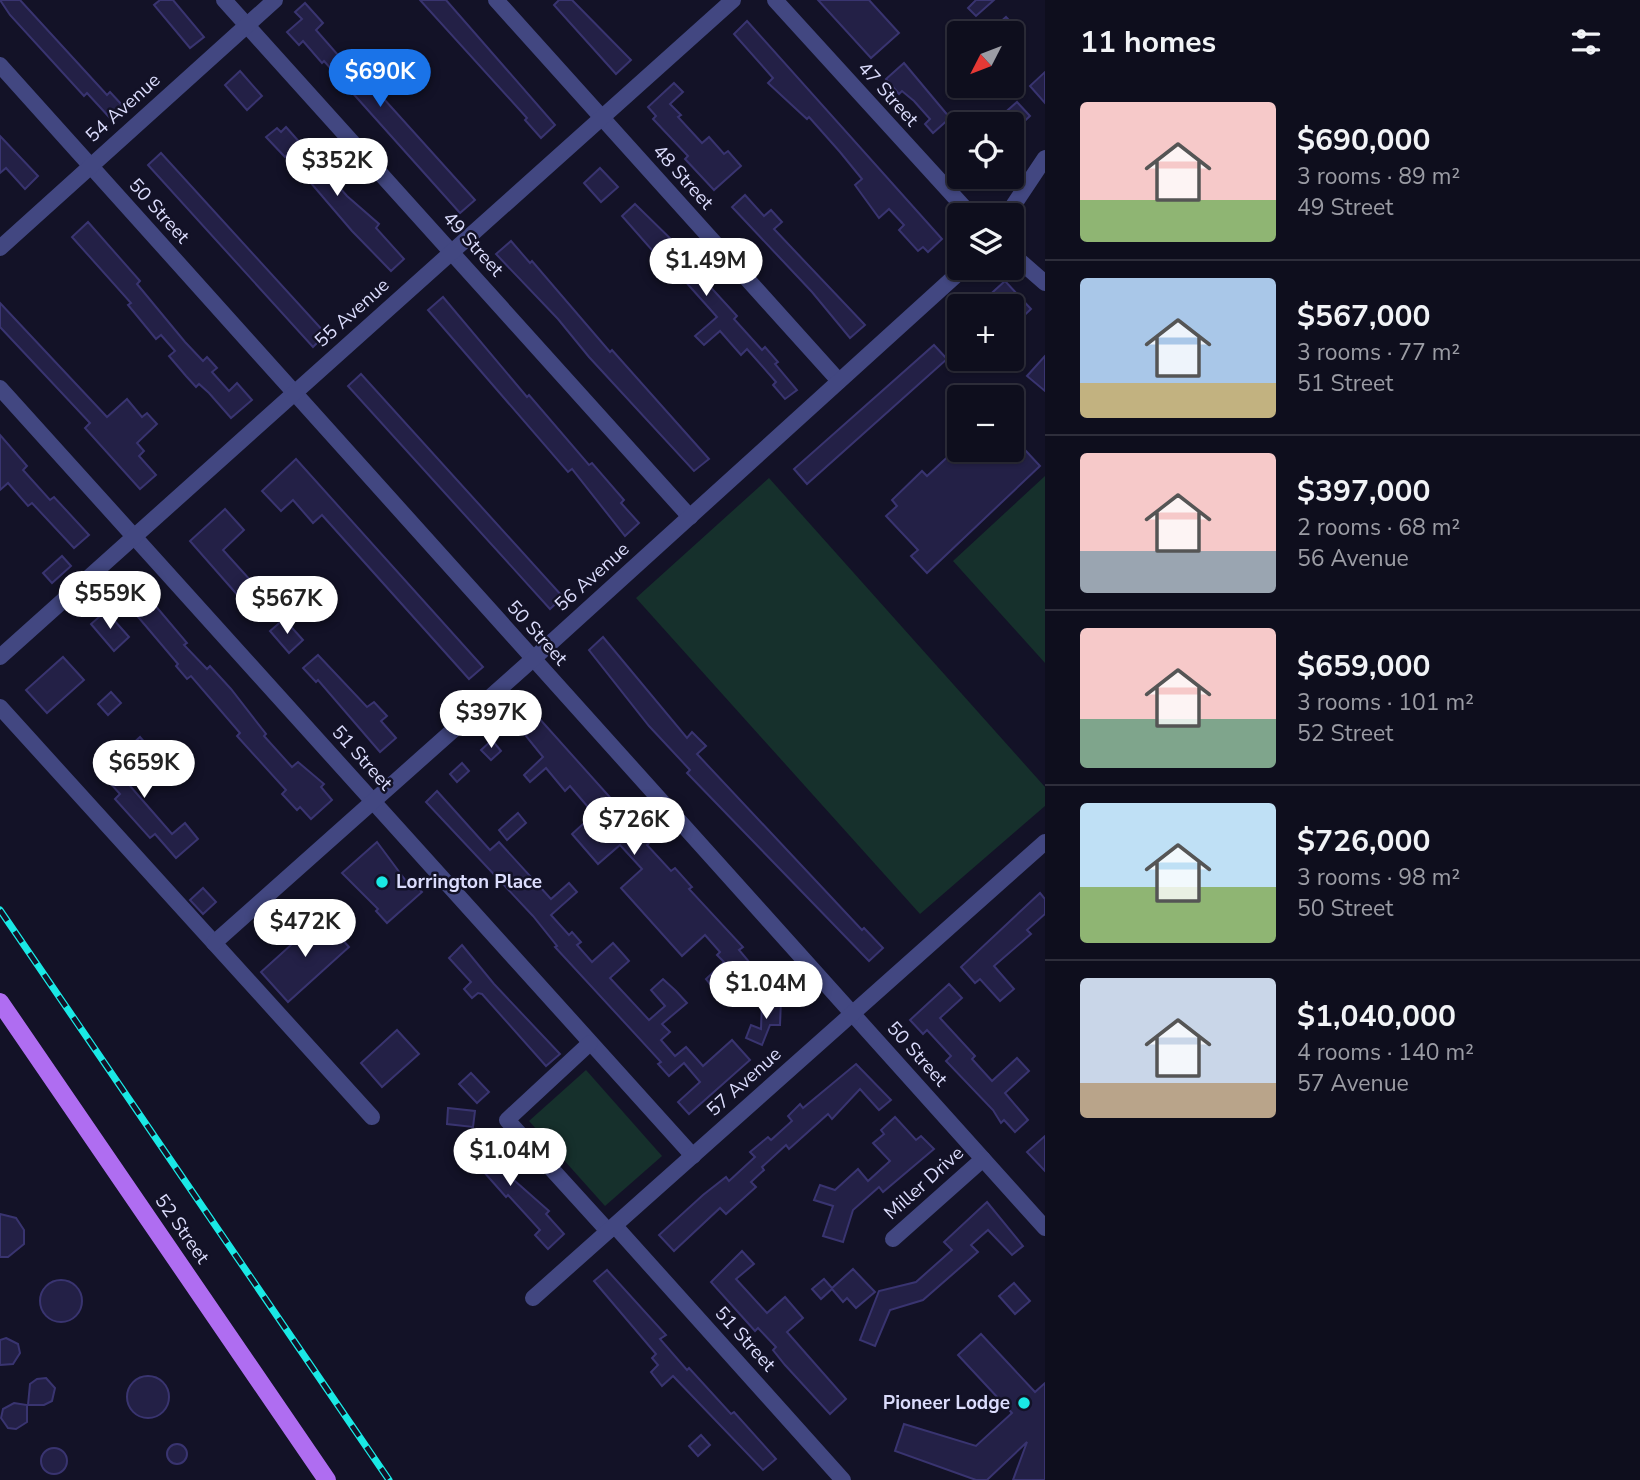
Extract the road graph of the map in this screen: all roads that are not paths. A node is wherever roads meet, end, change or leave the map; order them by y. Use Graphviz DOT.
graph roads {
  1 [pos="224,0"];
  2 [pos="275,0"];
  3 [pos="496,0"];
  4 [pos="733,0"];
  5 [pos="775,0"];
  6 [pos="247,25"];
  7 [pos="0,65"];
  8 [pos="601,117"];
  9 [pos="1045,158"];
  10 [pos="90,166"];
  11 [pos="960,203"];
  12 [pos="1015,203"];
  13 [pos="0,248"];
  14 [pos="451,252"];
  15 [pos="1024,265"];
  16 [pos="951,280"];
  17 [pos="1045,283"];
  18 [pos="839,381"];
  19 [pos="0,388"];
  20 [pos="295,394"];
  21 [pos="690,517"];
  22 [pos="134,536"];
  23 [pos="0,657"];
  24 [pos="533,659"];
  25 [pos="0,707"];
  26 [pos="372,801"];
  27 [pos="1045,842"];
  28 [pos="214,943"];
  29 [pos="0,1002"];
  30 [pos="852,1014"];
  31 [pos="590,1043"];
  32 [pos="372,1117"];
  33 [pos="692,1156"];
  34 [pos="983,1159"];
  35 [pos="612,1228"];
  36 [pos="1045,1228"];
  37 [pos="893,1238"];
  38 [pos="533,1298"];
  39 [pos="327,1480"];
  40 [pos="844,1480"];
  1 -- 6 [label="street, 49 Street"];
  2 -- 6 [label="street, 54 Avenue"];
  3 -- 8 [label="street, 48 Street"];
  4 -- 8 [label="street, 55 Avenue"];
  5 -- 11 [label="street, 47 Street"];
  6 -- 10 [label="street, 54 Avenue"];
  6 -- 14 [label="street, 49 Street"];
  7 -- 10 [label="street, 50 Street"];
  8 -- 14 [label="street, 55 Avenue"];
  8 -- 18 [label="street, 48 Street"];
  9 -- 12 [label="street"];
  10 -- 13 [label="street, 54 Avenue"];
  10 -- 20 [label="street, 50 Street"];
  14 -- 20 [label="street, 55 Avenue"];
  14 -- 21 [label="street, 49 Street"];
  15 -- 17 [label="street"];
  16 -- 18 [label="street, 56 Avenue"];
  18 -- 21 [label="street, 56 Avenue"];
  19 -- 22 [label="street, 51 Street"];
  20 -- 22 [label="street, 55 Avenue"];
  20 -- 24 [label="street, 50 Street"];
  21 -- 24 [label="street, 56 Avenue"];
  22 -- 23 [label="street, 55 Avenue"];
  22 -- 26 [label="street, 51 Street"];
  24 -- 26 [label="street, 56 Avenue"];
  24 -- 30 [label="street, 50 Street"];
  25 -- 28 [label="street"];
  26 -- 28 [label="street, 56 Avenue"];
  26 -- 31 [label="street, 51 Street"];
  27 -- 30 [label="street, 57 Avenue"];
  28 -- 32 [label="street"];
  29 -- 39 [label="main road, 52 Street"];
  30 -- 33 [label="street, 57 Avenue"];
  30 -- 34 [label="street, 50 Street"];
  31 -- 33 [label="street, 51 Street"];
  31 -- 35 [label="street, 51 Street"];
  33 -- 35 [label="street, 57 Avenue"];
  34 -- 36 [label="street, 50 Street"];
  34 -- 37 [label="street, Miller Drive"];
  35 -- 38 [label="street, 57 Avenue"];
  35 -- 40 [label="street, 51 Street"];
}
